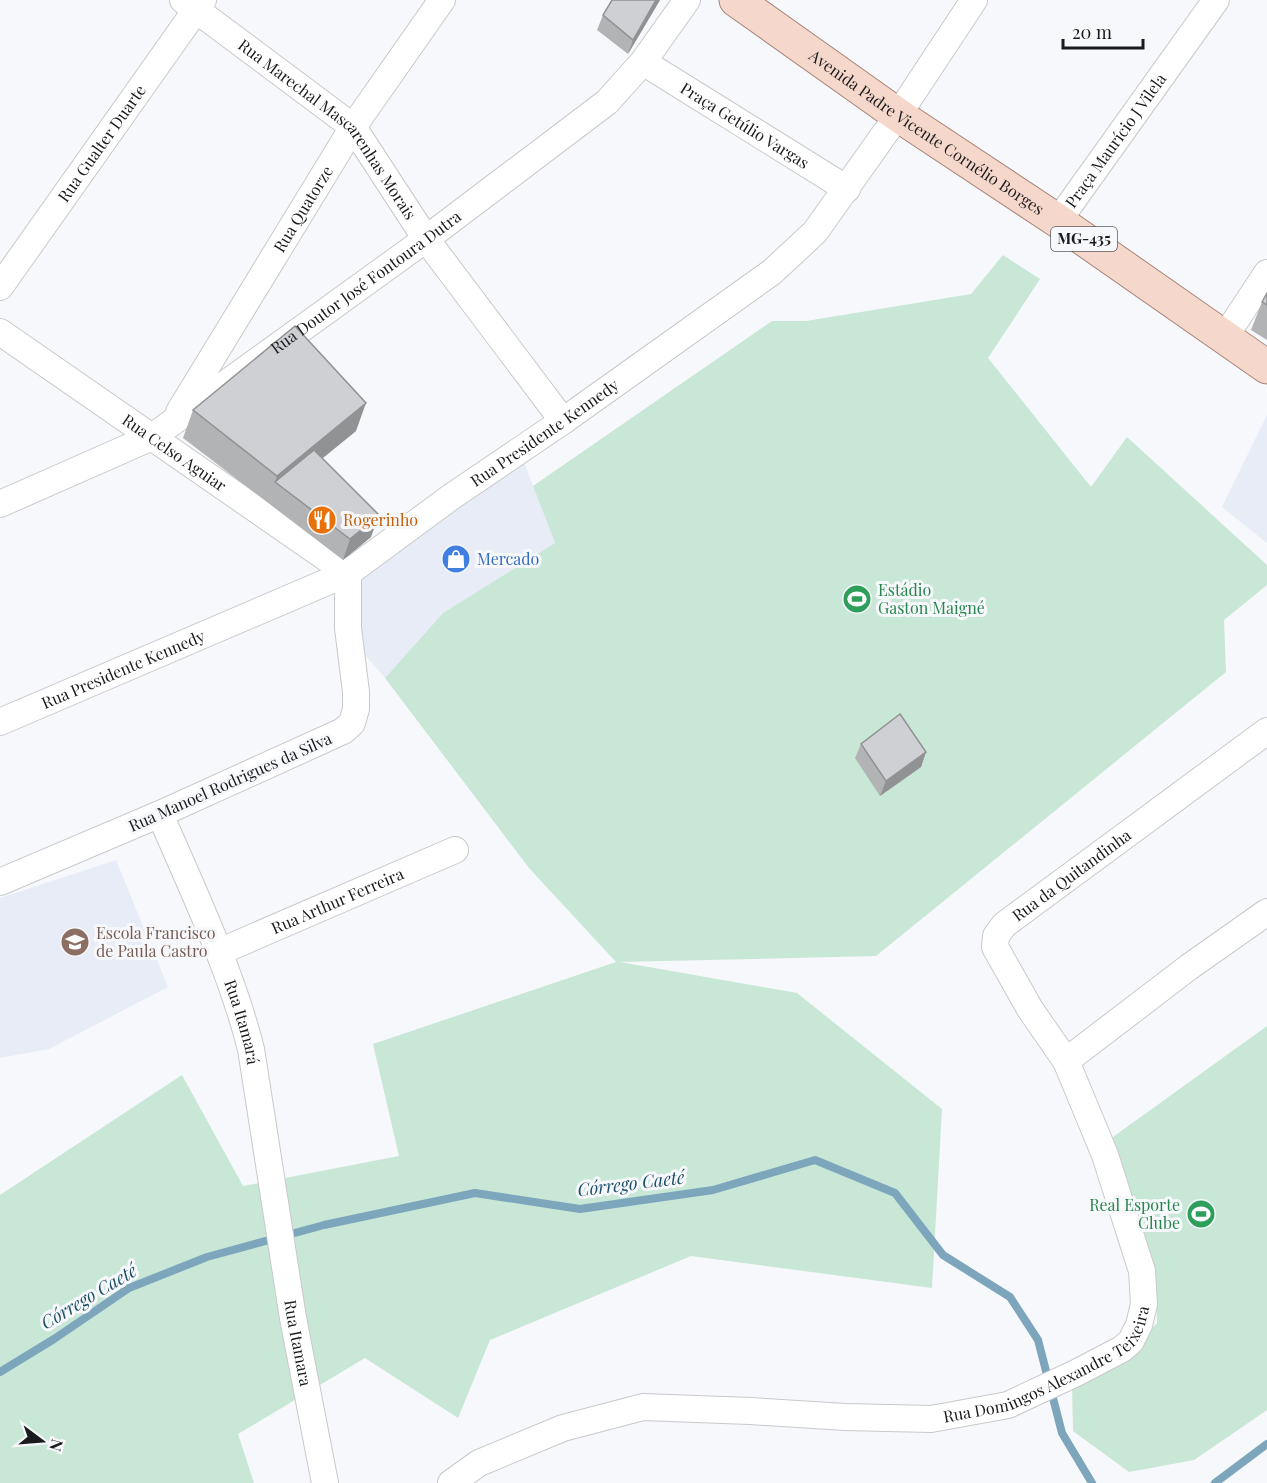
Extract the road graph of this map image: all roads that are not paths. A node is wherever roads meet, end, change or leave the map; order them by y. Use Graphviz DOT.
graph roads {
  1 [pos="442,0"];
  2 [pos="687,0"];
  3 [pos="736,0"];
  4 [pos="974,0"];
  5 [pos="1216,0"];
  6 [pos="194,3"];
  7 [pos="643,62"];
  8 [pos="898,115"];
  9 [pos="353,127"];
  10 [pos="847,189"];
  11 [pos="1058,221"];
  12 [pos="426,239"];
  13 [pos="1267,273"];
  14 [pos="0,287"];
  15 [pos="0,332"];
  16 [pos="1224,338"];
  17 [pos="1267,367"];
  18 [pos="563,421"];
  19 [pos="162,430"];
  20 [pos="0,504"];
  21 [pos="348,573"];
  22 [pos="0,722"];
  23 [pos="1267,731"];
  24 [pos="160,814"];
  25 [pos="455,850"];
  26 [pos="0,882"];
  27 [pos="1267,912"];
  28 [pos="219,952"];
  29 [pos="1066,1061"];
  30 [pos="277,1204"];
  31 [pos="325,1483"];
  32 [pos="451,1483"];
  1 -- 9 [label="street, Rua Quatorze"];
  2 -- 7 [label="street, Rua Doutor José Fontoura Dutra"];
  3 -- 8 [label="main road, Avenida Padre Vicente Cornélio Borges / MG-435"];
  4 -- 8 [label="street, Rua Presidente Kennedy"];
  5 -- 11 [label="street, Praça Maurício J Vilela"];
  6 -- 9 [label="street, Rua Marechal Mascarenhas Morais"];
  6 -- 14 [label="street, Rua Gualter Duarte"];
  7 -- 10 [label="street, Praça Getúlio Vargas"];
  7 -- 12 [label="street, Rua Doutor José Fontoura Dutra"];
  8 -- 10 [label="street, Rua Presidente Kennedy"];
  8 -- 11 [label="main road, Avenida Padre Vicente Cornélio Borges / MG-435"];
  9 -- 12 [label="street, Rua Marechal Mascarenhas Morais"];
  9 -- 19 [label="street, Rua Quatorze"];
  10 -- 18 [label="street, Rua Presidente Kennedy"];
  11 -- 16 [label="main road, Avenida Padre Vicente Cornélio Borges / MG-435"];
  12 -- 18 [label="street, Rua Marechal Mascarenhas Morais"];
  12 -- 19 [label="street, Rua Doutor José Fontoura Dutra"];
  13 -- 16 [label="street"];
  15 -- 19 [label="street, Rua Celso Aguiar"];
  16 -- 17 [label="main road, Avenida Padre Vicente Cornélio Borges / MG-435"];
  18 -- 21 [label="street, Rua Presidente Kennedy"];
  19 -- 20 [label="street, Rua Doutor José Fontoura Dutra"];
  19 -- 21 [label="street, Rua Celso Aguiar"];
  21 -- 22 [label="street, Rua Presidente Kennedy"];
  21 -- 24 [label="street, Rua Manoel Rodrigues da Silva"];
  23 -- 29 [label="street, Rua da Quitandinha"];
  24 -- 26 [label="street, Rua Manoel Rodrigues da Silva"];
  24 -- 28 [label="street, Rua Itamará"];
  25 -- 28 [label="street, Rua Arthur Ferreira"];
  27 -- 29 [label="street"];
  28 -- 30 [label="street, Rua Itamará"];
  29 -- 32 [label="street, Rua Domingos Alexandre Teixeira"];
  30 -- 31 [label="street, Rua Itamara"];
}
